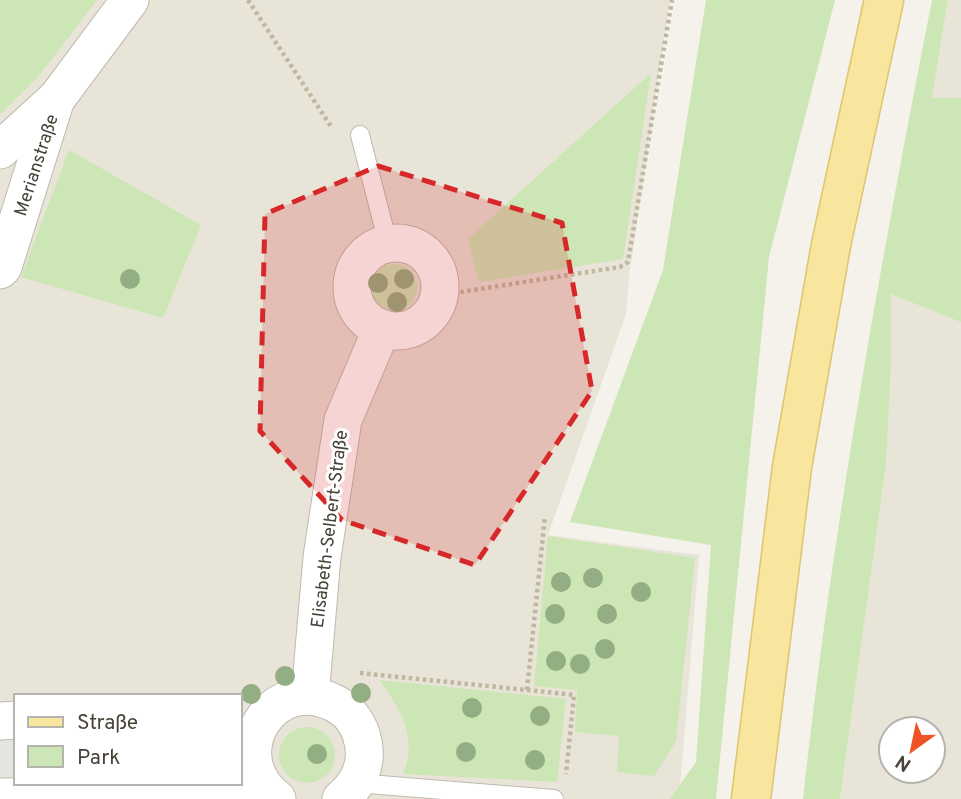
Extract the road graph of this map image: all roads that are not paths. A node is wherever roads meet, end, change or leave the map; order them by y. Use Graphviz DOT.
graph roads {
  1 [pos="130,0"];
  2 [pos="884,0"];
  3 [pos="57,98"];
  4 [pos="360,135"];
  5 [pos="0,150"];
  6 [pos="390,243"];
  7 [pos="0,270"];
  8 [pos="382,328"];
  9 [pos="310,696"];
  10 [pos="253,715"];
  11 [pos="348,791"];
  12 [pos="272,795"];
  13 [pos="0,797"];
  14 [pos="39,797"];
  15 [pos="554,799"];
  16 [pos="751,799"];
  1 -- 3 [label="street, Merianstraße"];
  2 -- 16 [label="main road"];
  3 -- 5 [label="street, Merianstraße"];
  3 -- 7 [label="street, Merianstraße"];
  4 -- 6 [label="lane"];
  6 -- 8 [label="street"];
  6 -- 8 [label="street"];
  8 -- 9 [label="street, Elisabeth-Selbert-Straße"];
  9 -- 10 [label="street"];
  9 -- 11 [label="street"];
  10 -- 12 [label="street"];
  11 -- 15 [label="lane"];
  12 -- 14 [label="street"];
  13 -- 14 [label="street"];
}
